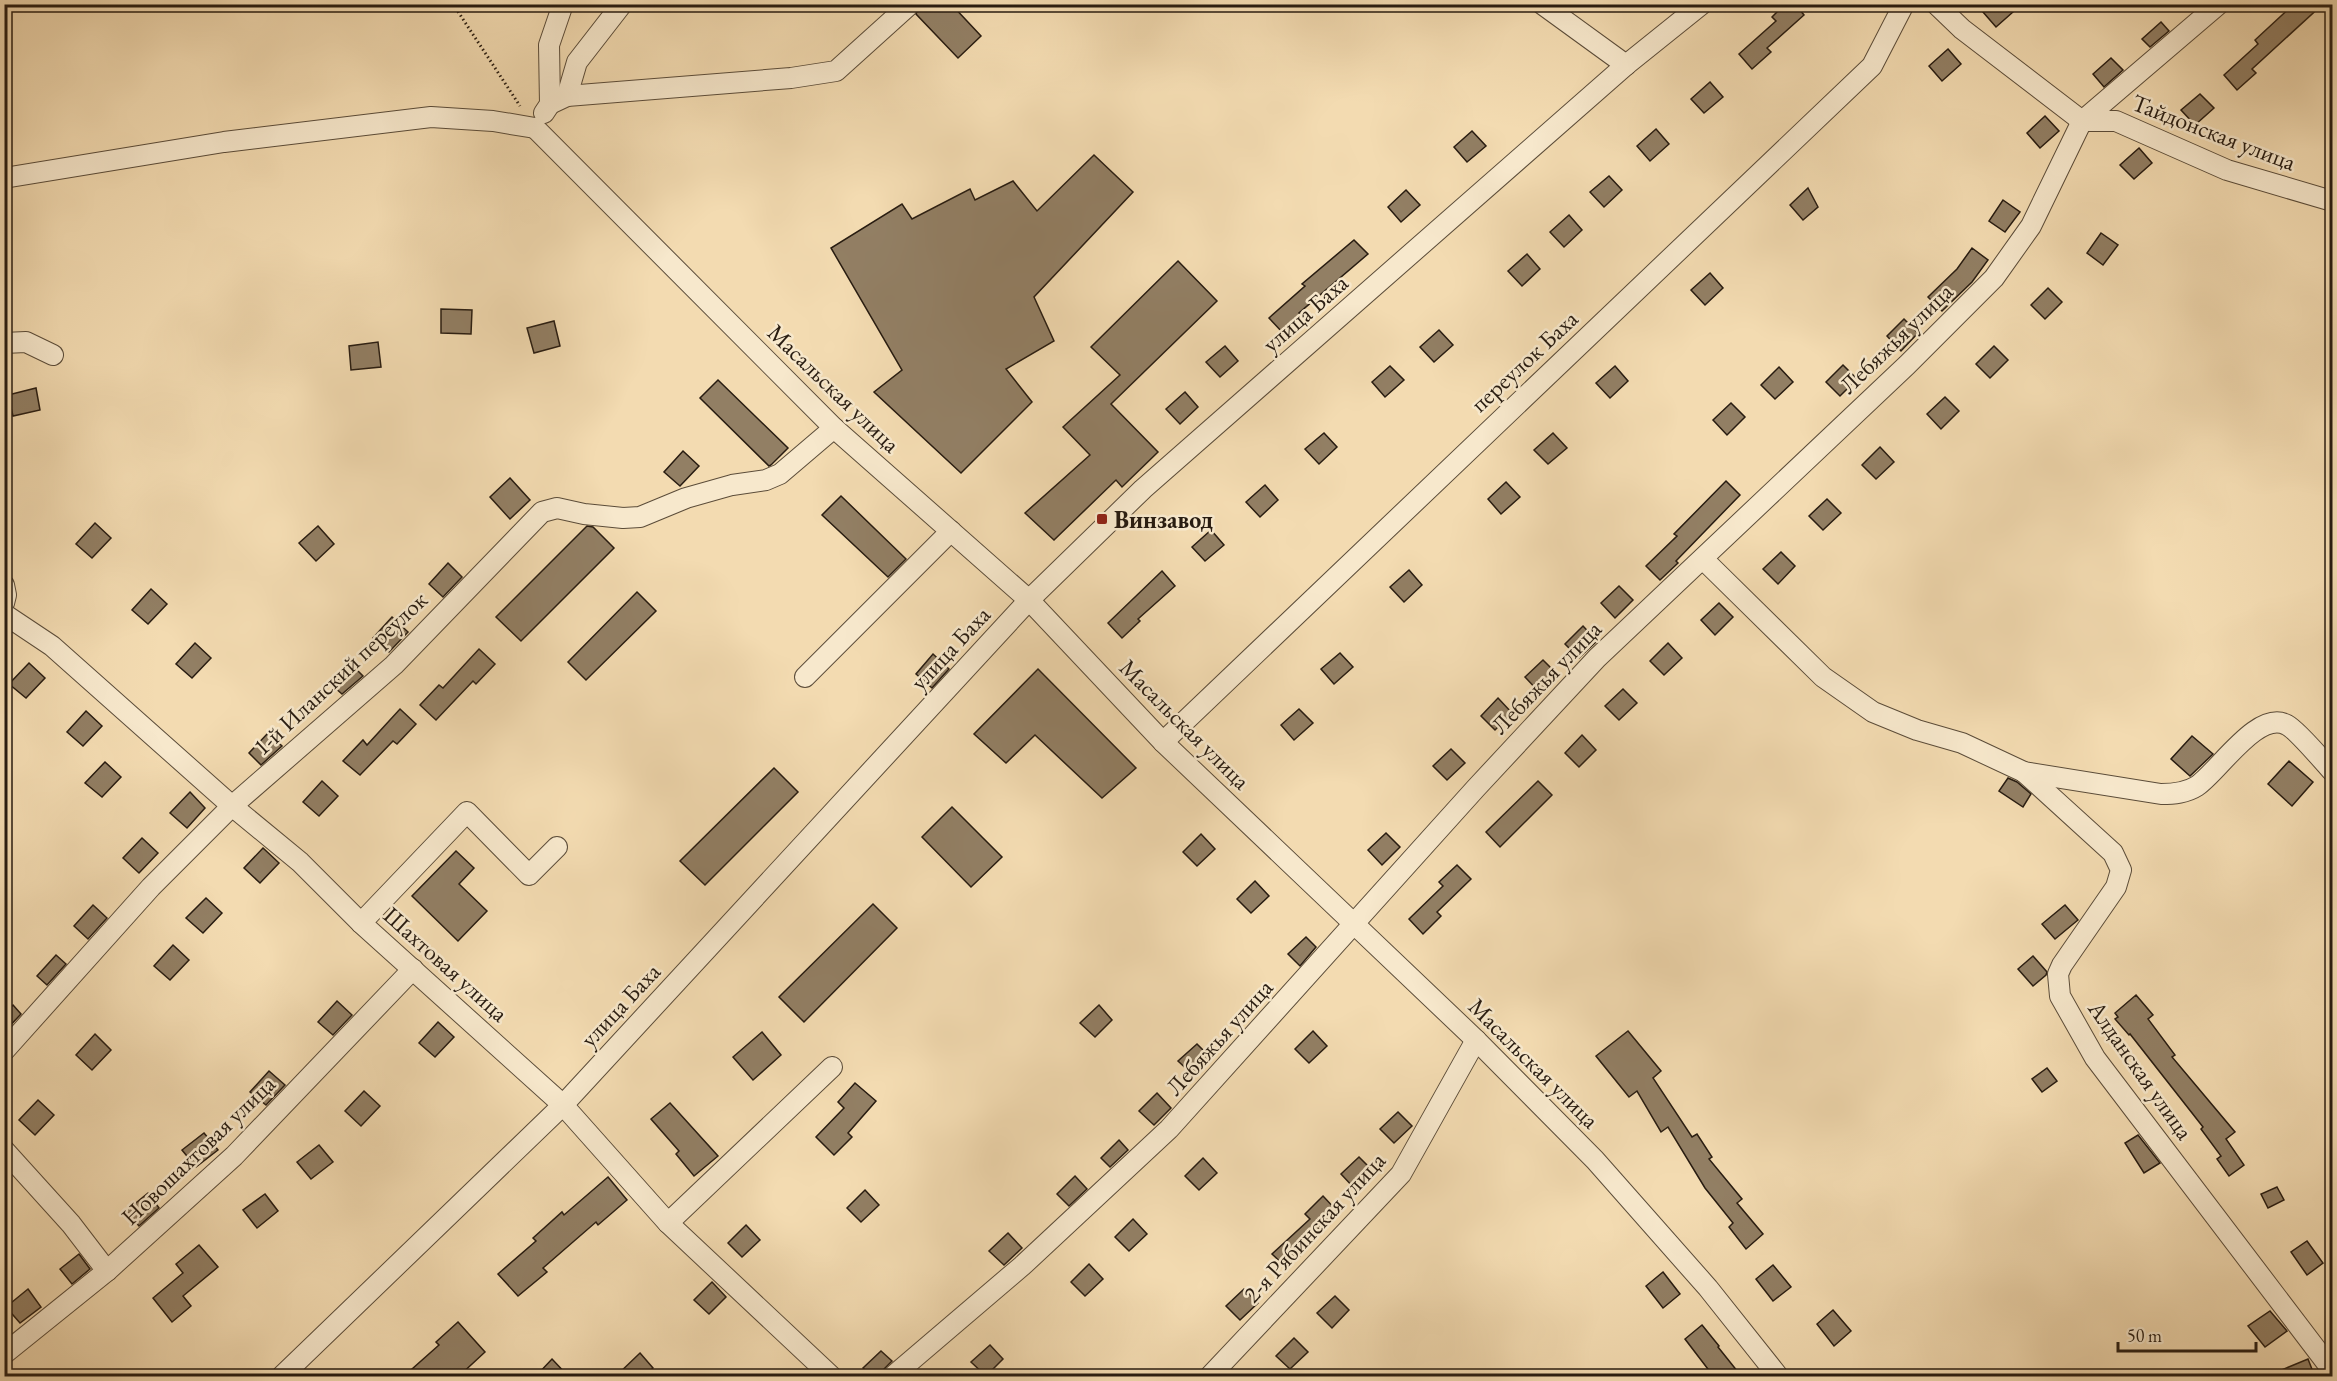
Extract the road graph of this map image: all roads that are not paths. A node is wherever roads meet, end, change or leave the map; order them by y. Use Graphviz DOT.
graph roads {
  1 [pos="563,4"];
  2 [pos="622,4"];
  3 [pos="1542,4"];
  4 [pos="1702,4"];
  5 [pos="1904,4"];
  6 [pos="1936,4"];
  7 [pos="2219,4"];
  8 [pos="908,6"];
  9 [pos="1626,65"];
  10 [pos="559,100"];
  11 [pos="2082,120"];
  12 [pos="535,128"];
  13 [pos="4,178"];
  14 [pos="2332,201"];
  15 [pos="4,343"];
  16 [pos="53,355"];
  17 [pos="834,428"];
  18 [pos="951,531"];
  19 [pos="1703,559"];
  20 [pos="4,585"];
  21 [pos="1029,600"];
  22 [pos="4,603"];
  23 [pos="4,614"];
  24 [pos="805,677"];
  25 [pos="1163,742"];
  26 [pos="2332,771"];
  27 [pos="2024,772"];
  28 [pos="232,806"];
  29 [pos="557,847"];
  30 [pos="361,923"];
  31 [pos="1355,924"];
  32 [pos="413,969"];
  33 [pos="1476,1040"];
  34 [pos="4,1052"];
  35 [pos="832,1066"];
  36 [pos="563,1105"];
  37 [pos="4,1150"];
  38 [pos="668,1222"];
  39 [pos="107,1271"];
  40 [pos="4,1354"];
  41 [pos="2332,1370"];
  42 [pos="282,1377"];
  43 [pos="831,1377"];
  44 [pos="893,1377"];
  45 [pos="1210,1377"];
  46 [pos="1778,1377"];
  1 -- 10 [label="street"];
  2 -- 10 [label="street"];
  3 -- 9 [label="street"];
  4 -- 9 [label="street, улица Баха"];
  5 -- 25 [label="street, переулок Баха"];
  6 -- 11 [label="street"];
  7 -- 11 [label="street, Лебяжья улица"];
  8 -- 10 [label="street"];
  9 -- 21 [label="street, улица Баха"];
  10 -- 12 [label="street"];
  11 -- 14 [label="street, Тайдонская улица"];
  11 -- 19 [label="street, Лебяжья улица"];
  12 -- 13 [label="street"];
  12 -- 17 [label="street, Масальская улица"];
  15 -- 16 [label="street"];
  17 -- 18 [label="street, Масальская улица"];
  17 -- 28 [label="street, 1-й Иланский переулок"];
  18 -- 21 [label="street, Масальская улица"];
  18 -- 24 [label="street"];
  19 -- 27 [label="street"];
  19 -- 31 [label="street, Лебяжья улица"];
  20 -- 22 [label="street"];
  21 -- 25 [label="street, Масальская улица"];
  21 -- 36 [label="street, улица Баха"];
  23 -- 28 [label="street, Шахтовая улица"];
  25 -- 31 [label="street, Масальская улица"];
  26 -- 27 [label="street"];
  27 -- 41 [label="street, Алданская улица"];
  28 -- 30 [label="street, Шахтовая улица"];
  28 -- 34 [label="street, 1-й Иланский переулок"];
  29 -- 30 [label="street"];
  30 -- 32 [label="street, Шахтовая улица"];
  31 -- 33 [label="street, Масальская улица"];
  31 -- 44 [label="street, Лебяжья улица"];
  32 -- 36 [label="street, Шахтовая улица"];
  32 -- 39 [label="street, Новошахтовая улица"];
  33 -- 45 [label="street, 2-я Рябинская улица"];
  33 -- 46 [label="street, Масальская улица"];
  35 -- 38 [label="street"];
  36 -- 38 [label="street, Шахтовая улица"];
  36 -- 42 [label="street, улица Баха"];
  37 -- 39 [label="street"];
  38 -- 43 [label="street, Шахтовая улица"];
  39 -- 40 [label="street, Новошахтовая улица"];
}
